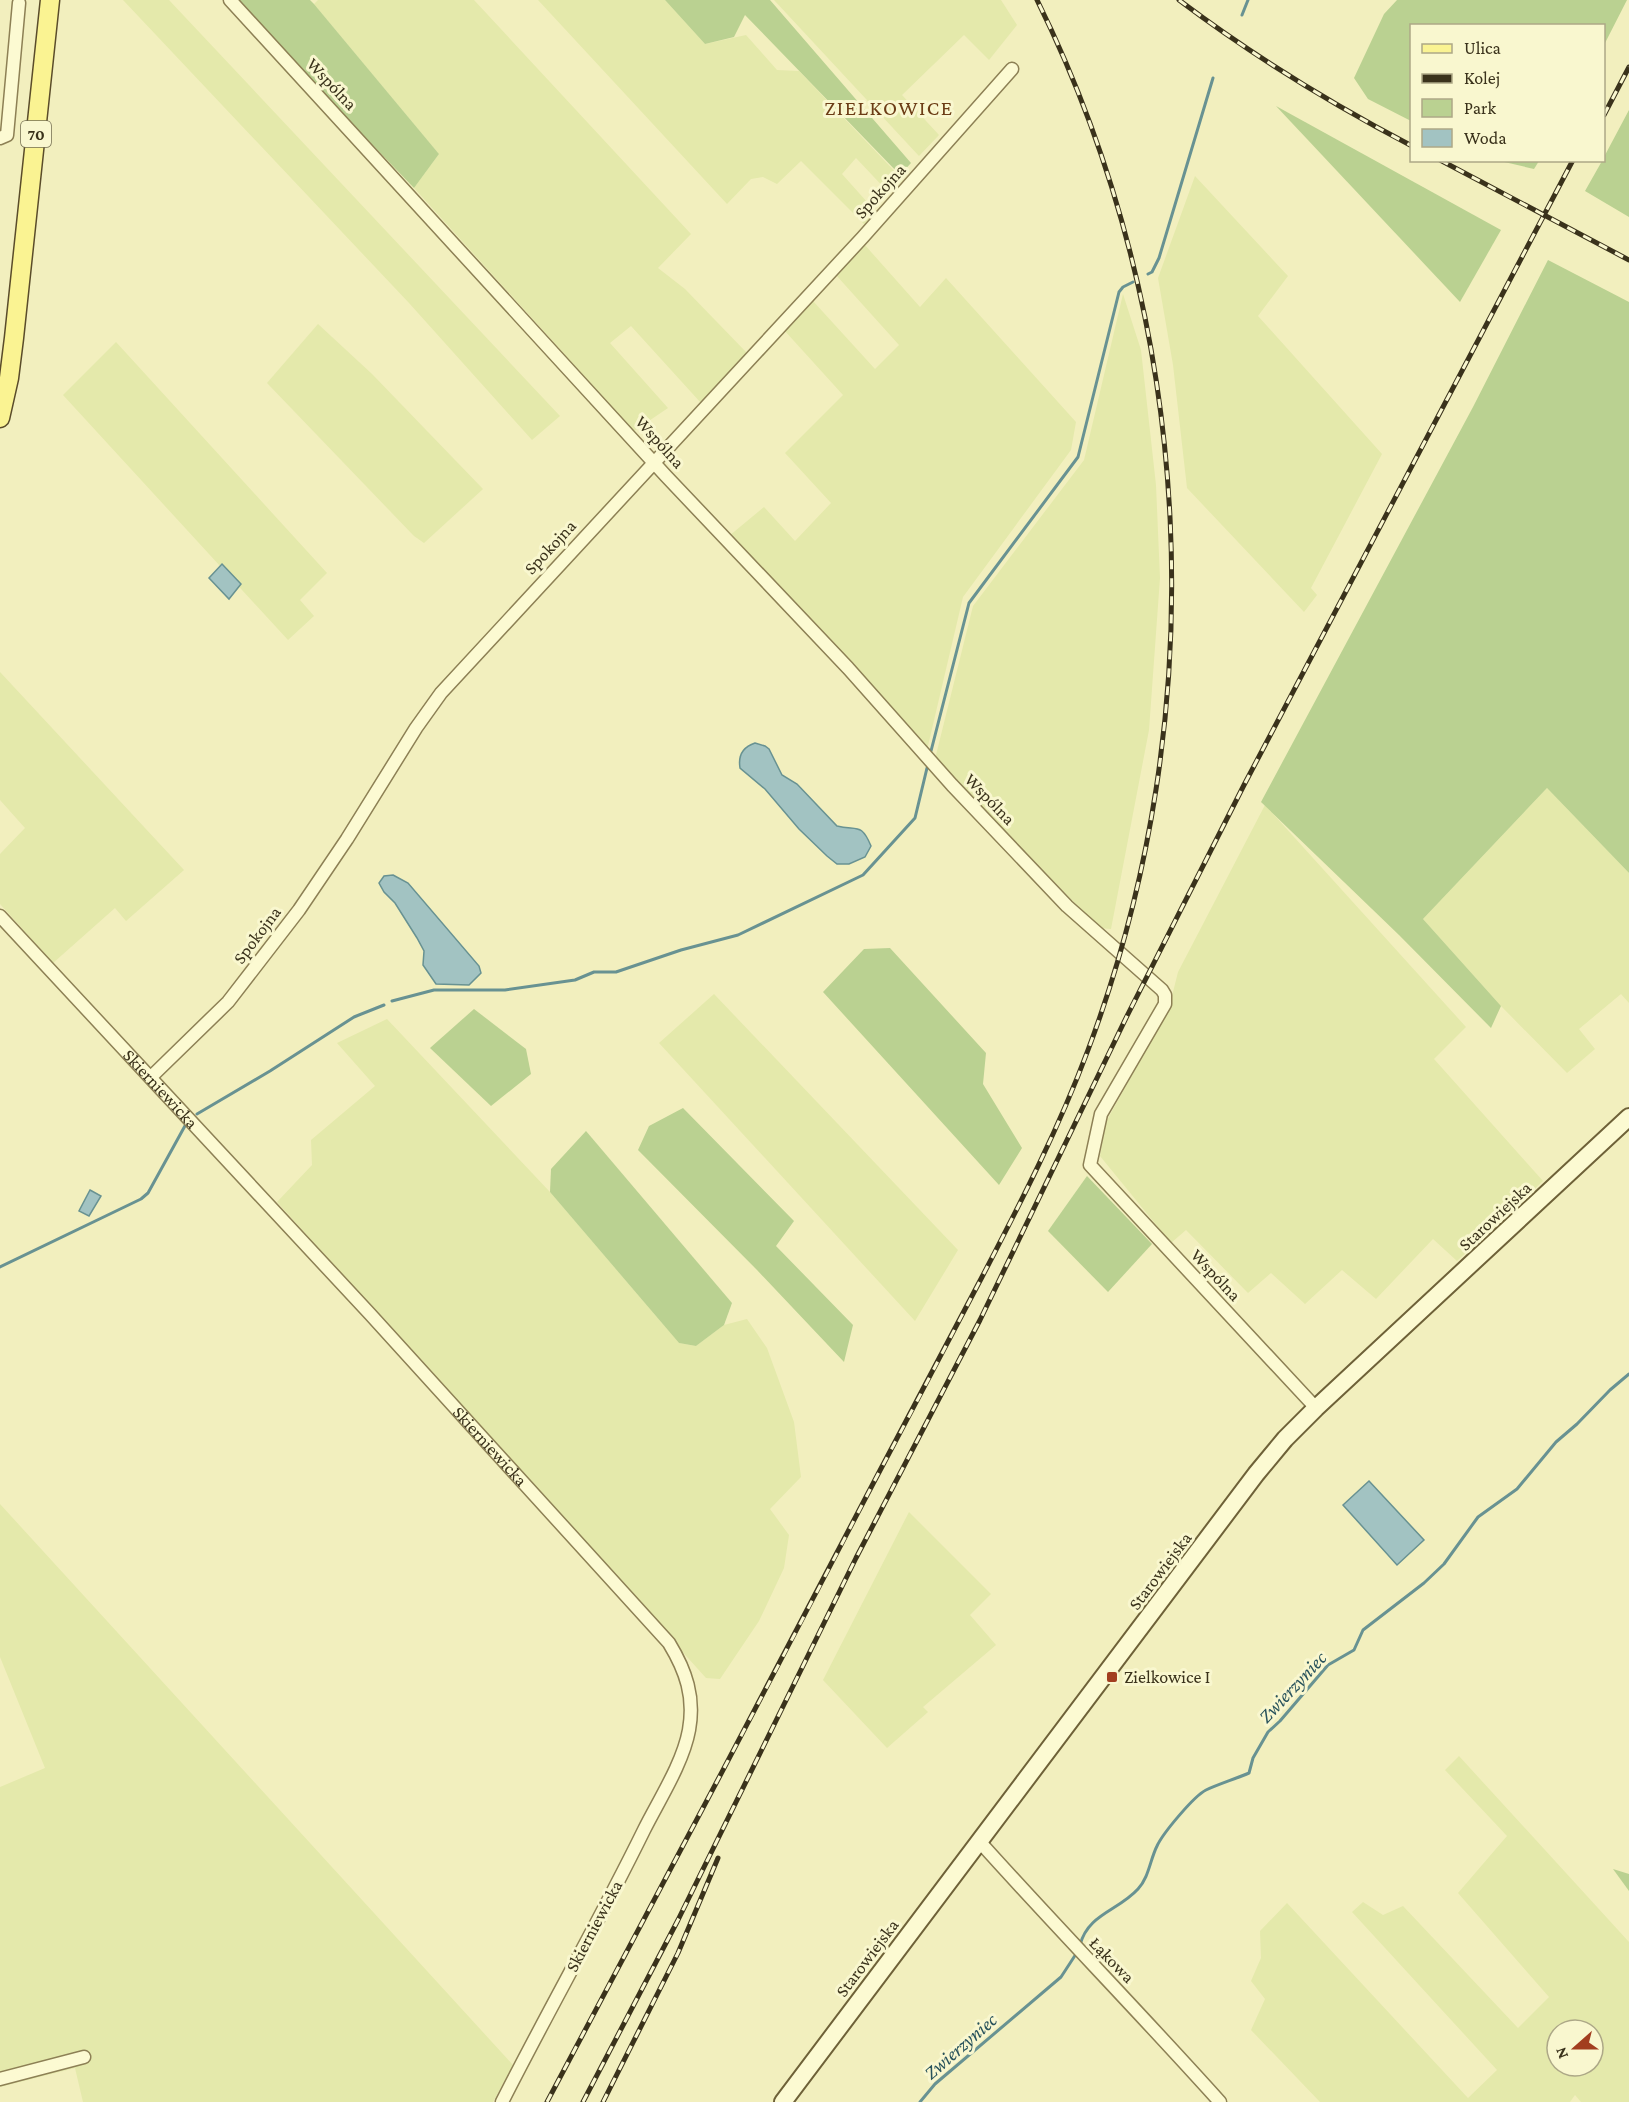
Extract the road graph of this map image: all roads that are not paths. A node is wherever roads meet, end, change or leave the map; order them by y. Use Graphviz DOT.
graph roads {
  1 [pos="50,0"];
  2 [pos="230,0"];
  3 [pos="19,3"];
  4 [pos="1012,69"];
  5 [pos="4,136"];
  6 [pos="0,418"];
  7 [pos="654,462"];
  8 [pos="0,916"];
  9 [pos="151,1077"];
  10 [pos="1629,1117"];
  11 [pos="1316,1408"];
  12 [pos="979,1841"];
  13 [pos="84,2057"];
  14 [pos="0,2079"];
  15 [pos="502,2102"];
  16 [pos="783,2102"];
  17 [pos="1220,2102"];
  1 -- 6 [label="main road, 70"];
  2 -- 7 [label="street, Wspólna"];
  3 -- 5 [label="street"];
  4 -- 7 [label="street, Spokojna"];
  7 -- 9 [label="street, Spokojna"];
  7 -- 11 [label="street, Wspólna"];
  8 -- 9 [label="street, Skierniewicka"];
  9 -- 15 [label="street, Skierniewicka"];
  10 -- 11 [label="street, Starowiejska"];
  11 -- 12 [label="street, Starowiejska"];
  12 -- 16 [label="street, Starowiejska"];
  12 -- 17 [label="street, Łąkowa"];
  13 -- 14 [label="street"];
}
